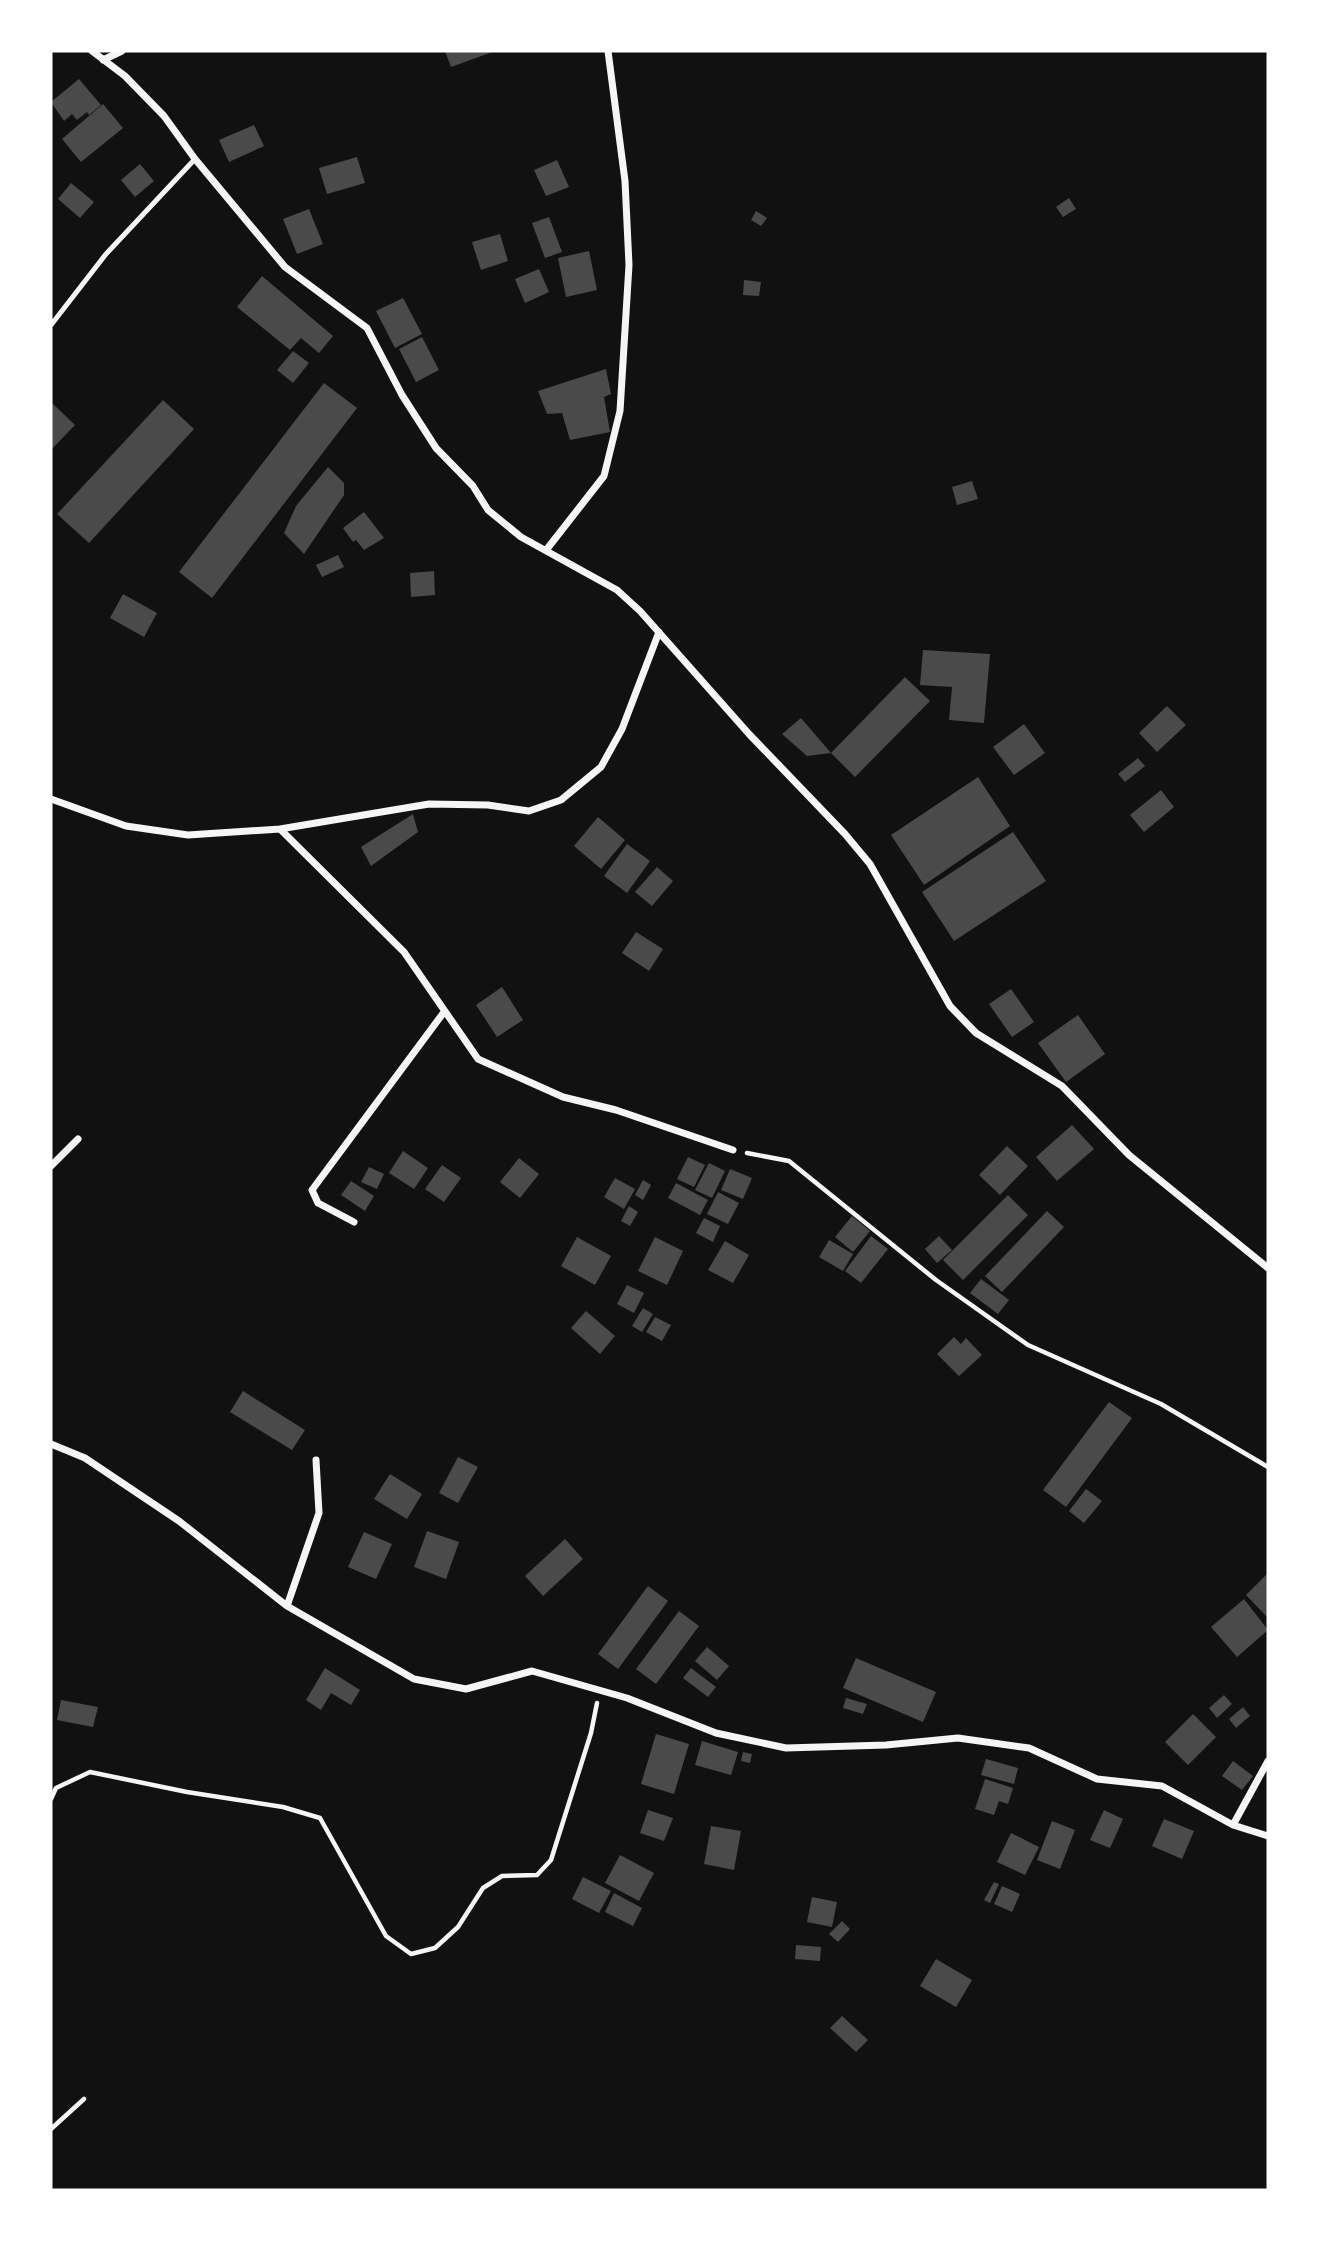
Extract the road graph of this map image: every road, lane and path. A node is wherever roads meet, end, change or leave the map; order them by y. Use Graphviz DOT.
graph roads {
  1 [pos="92,51"];
  2 [pos="122,51"];
  3 [pos="608,51"];
  4 [pos="103,60"];
  5 [pos="195,159"];
  6 [pos="51,325"];
  7 [pos="547,549"];
  8 [pos="659,632"];
  9 [pos="51,799"];
  10 [pos="280,829"];
  11 [pos="444,1012"];
  12 [pos="78,1139"];
  13 [pos="733,1150"];
  14 [pos="51,1166"];
  15 [pos="354,1222"];
  16 [pos="1268,1268"];
  17 [pos="51,1444"];
  18 [pos="316,1460"];
  19 [pos="1268,1467"];
  20 [pos="287,1606"];
  21 [pos="599,1690"];
  22 [pos="1268,1761"];
  23 [pos="51,1799"];
  24 [pos="1233,1825"];
  25 [pos="1268,1836"];
  26 [pos="83,2099"];
  27 [pos="51,2129"];
  1 -- 4 [label="street"];
  2 -- 4 [label="street"];
  3 -- 7 [label="street"];
  4 -- 5 [label="street"];
  5 -- 6 [label="lane"];
  5 -- 7 [label="street"];
  7 -- 8 [label="street"];
  8 -- 10 [label="street"];
  8 -- 16 [label="street"];
  9 -- 10 [label="street"];
  10 -- 11 [label="street"];
  11 -- 13 [label="street"];
  11 -- 15 [label="street"];
  12 -- 14 [label="street"];
  13 -- 19 [label="path"];
  17 -- 20 [label="street"];
  18 -- 20 [label="street"];
  20 -- 21 [label="street"];
  21 -- 23 [label="path"];
  21 -- 24 [label="street"];
  22 -- 24 [label="street"];
  24 -- 25 [label="street"];
  26 -- 27 [label="path"];
}
